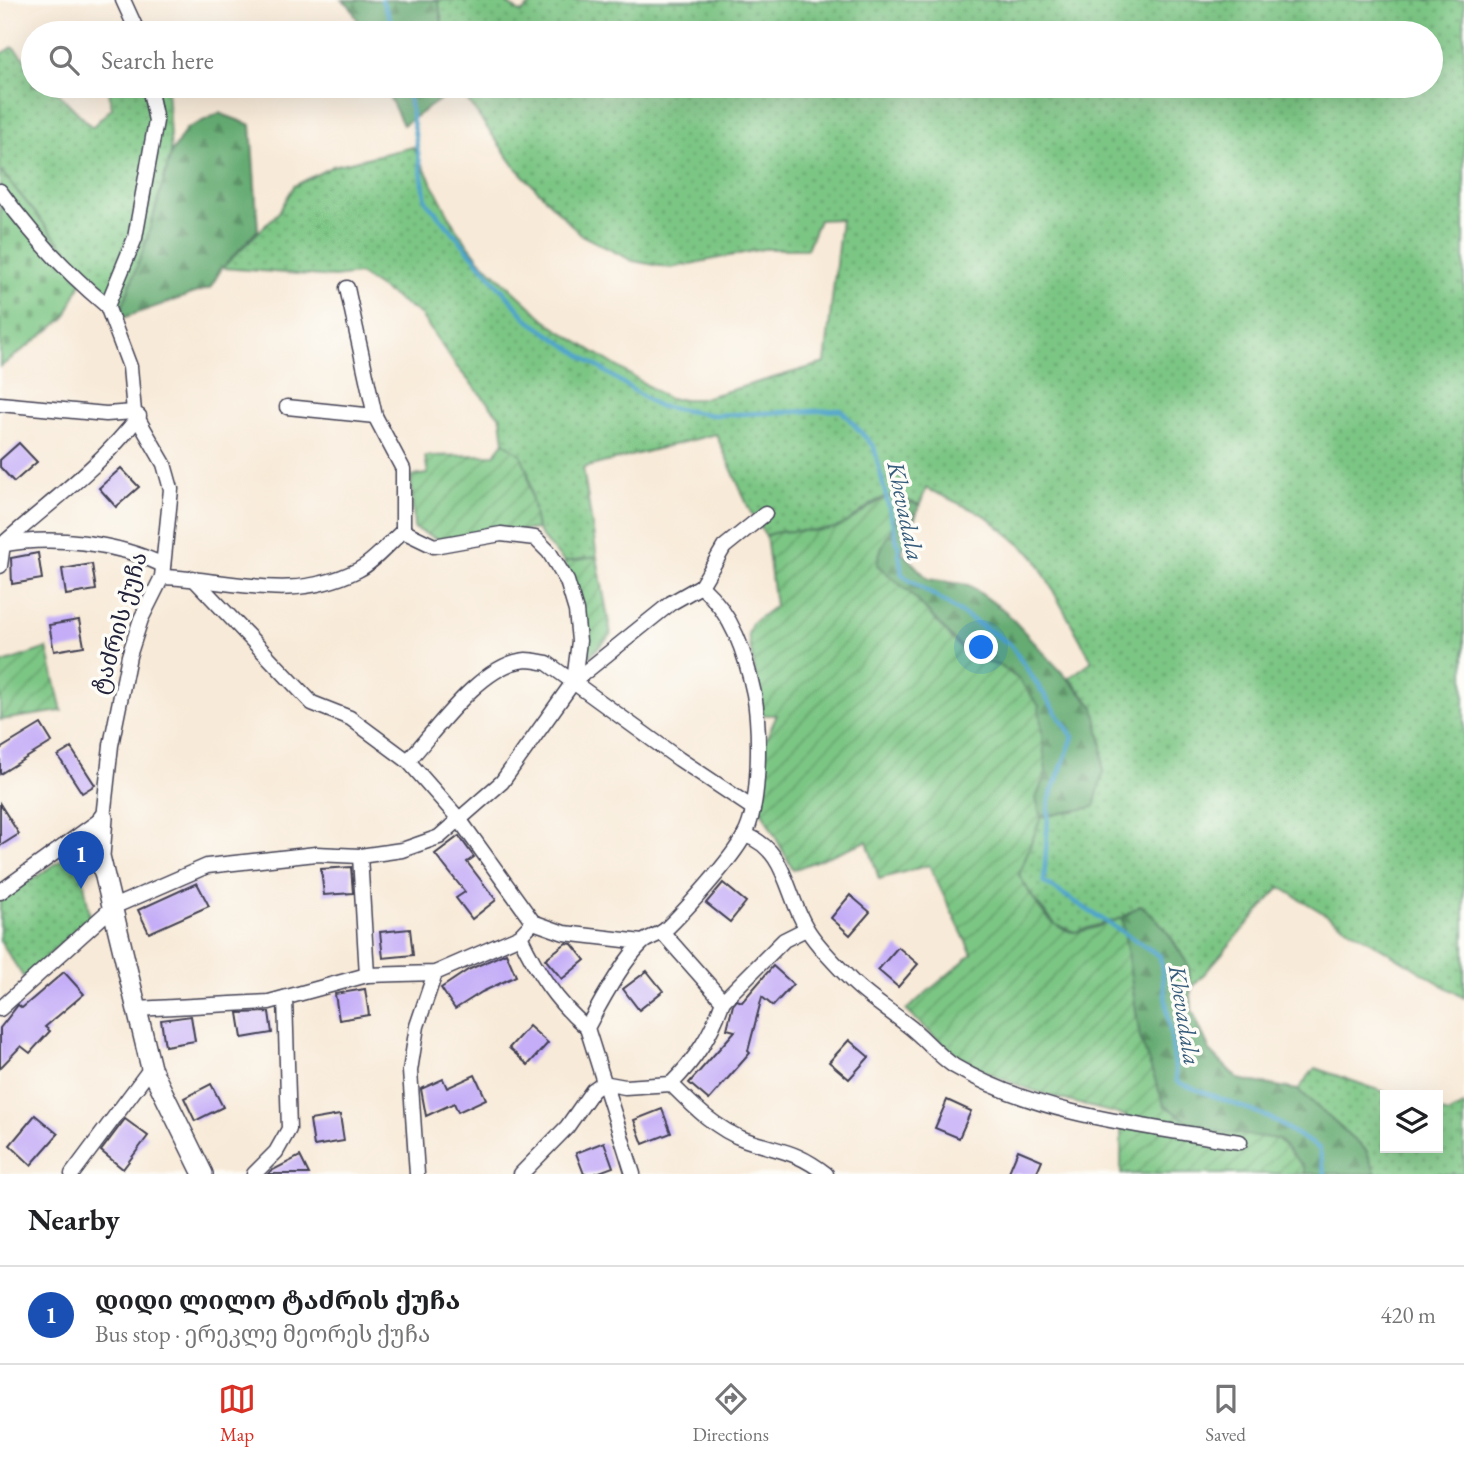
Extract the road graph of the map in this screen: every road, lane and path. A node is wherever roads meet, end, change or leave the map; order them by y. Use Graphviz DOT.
graph roads {
  1 [pos="123,0"];
  2 [pos="133,21"];
  3 [pos="151,98"];
  4 [pos="0,191"];
  5 [pos="347,288"];
  6 [pos="107,306"];
  7 [pos="0,404"];
  8 [pos="287,407"];
  9 [pos="136,414"];
  10 [pos="375,416"];
  11 [pos="765,514"];
  12 [pos="403,531"];
  13 [pos="2,545"];
  14 [pos="0,566"];
  15 [pos="162,571"];
  16 [pos="193,578"];
  17 [pos="701,586"];
  18 [pos="574,681"];
  19 [pos="408,761"];
  20 [pos="751,807"];
  21 [pos="103,818"];
  22 [pos="459,819"];
  23 [pos="745,835"];
  24 [pos="360,856"];
  25 [pos="0,892"];
  26 [pos="113,907"];
  27 [pos="533,922"];
  28 [pos="806,929"];
  29 [pos="662,932"];
  30 [pos="520,936"];
  31 [pos="642,942"];
  32 [pos="435,974"];
  33 [pos="367,975"];
  34 [pos="285,998"];
  35 [pos="723,1001"];
  36 [pos="0,1009"];
  37 [pos="136,1009"];
  38 [pos="587,1028"];
  39 [pos="151,1068"];
  40 [pos="604,1083"];
  41 [pos="671,1084"];
  42 [pos="1240,1142"];
  43 [pos="72,1174"];
  44 [pos="203,1174"];
  45 [pos="254,1174"];
  46 [pos="417,1174"];
  47 [pos="521,1174"];
  48 [pos="634,1174"];
  49 [pos="826,1174"];
  1 -- 2 [label="street"];
  3 -- 6 [label="street"];
  4 -- 6 [label="street"];
  5 -- 10 [label="street"];
  6 -- 9 [label="street, ტაძრის ქუჩა"];
  7 -- 9 [label="street"];
  8 -- 10 [label="street"];
  9 -- 13 [label="street"];
  9 -- 15 [label="street, ტაძრის ქუჩა"];
  10 -- 12 [label="street"];
  11 -- 17 [label="street"];
  12 -- 16 [label="street"];
  12 -- 18 [label="street"];
  13 -- 14 [label="street"];
  13 -- 15 [label="street"];
  15 -- 16 [label="street"];
  15 -- 21 [label="street, ტაძრის ქუჩა"];
  16 -- 19 [label="street"];
  17 -- 18 [label="street"];
  17 -- 20 [label="street"];
  18 -- 19 [label="street"];
  18 -- 20 [label="street"];
  18 -- 22 [label="street"];
  19 -- 22 [label="street"];
  20 -- 23 [label="street"];
  21 -- 25 [label="street"];
  21 -- 26 [label="street"];
  22 -- 24 [label="street"];
  22 -- 27 [label="street"];
  23 -- 28 [label="street"];
  23 -- 29 [label="street"];
  24 -- 26 [label="street"];
  24 -- 33 [label="street"];
  26 -- 36 [label="street"];
  26 -- 37 [label="street"];
  27 -- 30 [label="street"];
  27 -- 31 [label="street"];
  28 -- 35 [label="street"];
  28 -- 42 [label="street"];
  29 -- 31 [label="street"];
  29 -- 35 [label="street"];
  30 -- 32 [label="street"];
  30 -- 38 [label="street"];
  31 -- 38 [label="street"];
  32 -- 33 [label="street"];
  32 -- 46 [label="street"];
  33 -- 34 [label="street"];
  34 -- 37 [label="street"];
  34 -- 45 [label="street"];
  35 -- 41 [label="street"];
  37 -- 39 [label="street"];
  38 -- 40 [label="street"];
  39 -- 43 [label="street"];
  39 -- 44 [label="street"];
  40 -- 41 [label="street"];
  40 -- 47 [label="street"];
  40 -- 48 [label="street"];
  41 -- 49 [label="street"];
}
